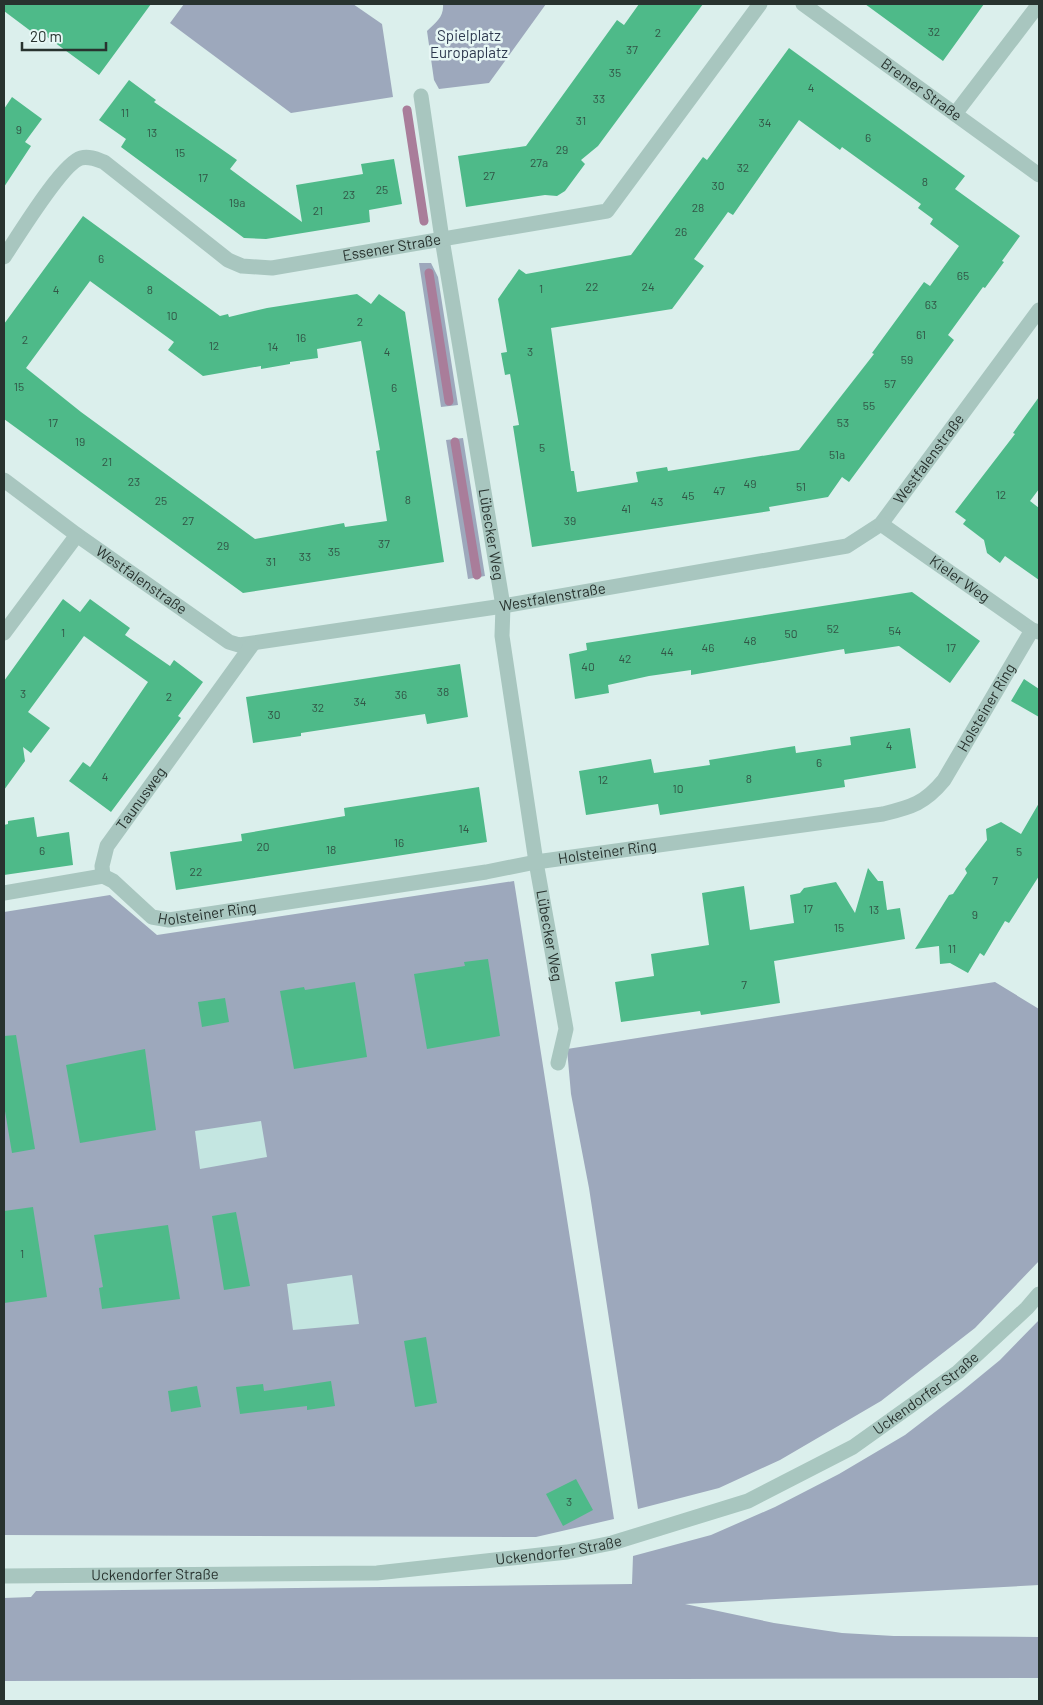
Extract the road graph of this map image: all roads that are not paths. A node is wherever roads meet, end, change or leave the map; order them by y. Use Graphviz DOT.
graph roads {
  1 [pos="760,4"];
  2 [pos="804,4"];
  3 [pos="1039,4"];
  4 [pos="420,96"];
  5 [pos="955,114"];
  6 [pos="1039,175"];
  7 [pos="442,239"];
  8 [pos="4,257"];
  9 [pos="1039,310"];
  10 [pos="4,480"];
  11 [pos="882,524"];
  12 [pos="77,535"];
  13 [pos="503,606"];
  14 [pos="1036,631"];
  15 [pos="4,633"];
  16 [pos="252,645"];
  17 [pos="536,862"];
  18 [pos="103,876"];
  19 [pos="4,893"];
  20 [pos="558,1063"];
  21 [pos="1039,1294"];
  22 [pos="4,1576"];
  1 -- 7 [label="street, Essener Straße"];
  2 -- 5 [label="street, Bremer Straße"];
  3 -- 5 [label="street"];
  4 -- 7 [label="street, Lübecker Weg"];
  5 -- 6 [label="street, Bremer Straße"];
  7 -- 8 [label="street, Essener Straße"];
  7 -- 13 [label="street, Lübecker Weg"];
  9 -- 11 [label="street, Westfalenstraße"];
  10 -- 12 [label="street, Westfalenstraße"];
  11 -- 13 [label="street, Westfalenstraße"];
  11 -- 14 [label="street, Kieler Weg"];
  12 -- 15 [label="street"];
  12 -- 16 [label="street, Westfalenstraße"];
  13 -- 16 [label="street, Westfalenstraße"];
  13 -- 17 [label="street, Lübecker Weg"];
  14 -- 17 [label="street, Holsteiner Ring"];
  16 -- 18 [label="street, Taunusweg"];
  17 -- 18 [label="street, Holsteiner Ring"];
  17 -- 20 [label="street, Lübecker Weg"];
  18 -- 19 [label="street"];
  21 -- 22 [label="street, Uckendorfer Straße"];
}
